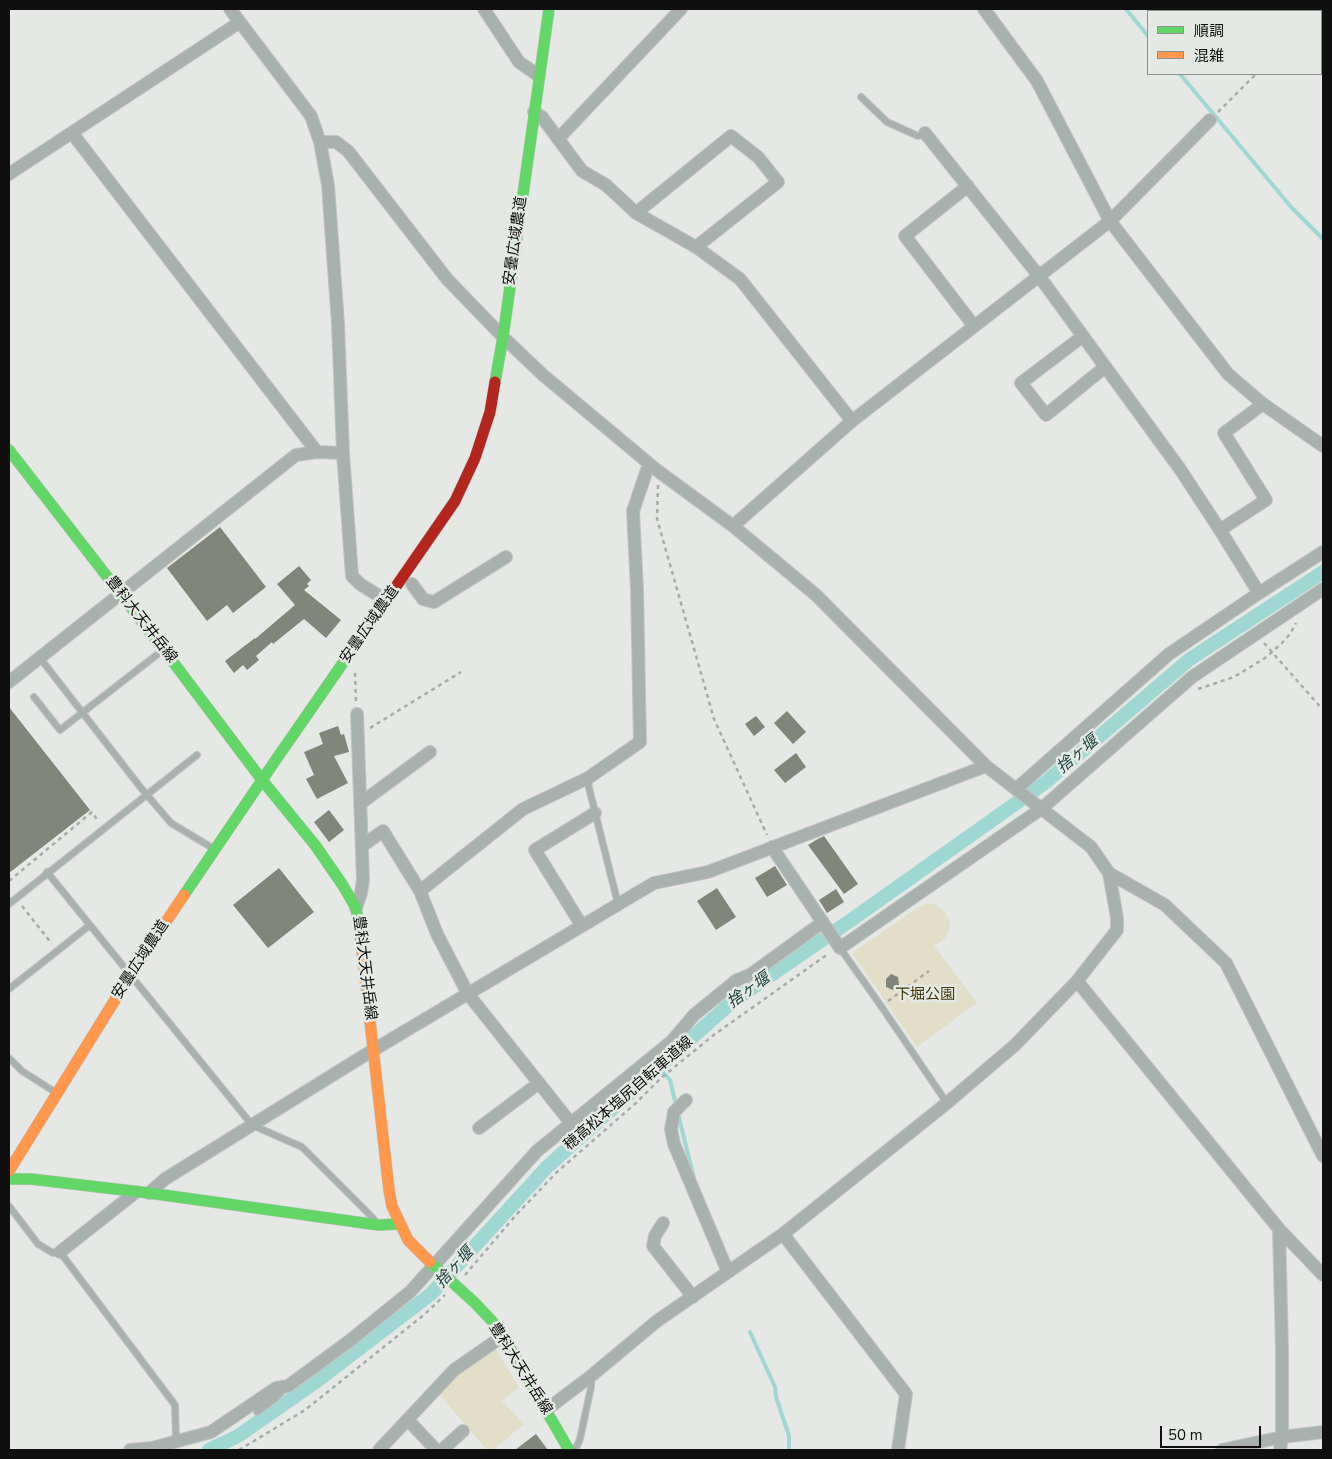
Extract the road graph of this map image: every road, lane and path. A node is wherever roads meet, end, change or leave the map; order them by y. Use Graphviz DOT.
graph roads {
  1 [pos="230,9"];
  2 [pos="484,9"];
  3 [pos="549,9"];
  4 [pos="984,9"];
  5 [pos="678,10"];
  6 [pos="240,22"];
  7 [pos="1255,75"];
  8 [pos="539,76"];
  9 [pos="861,97"];
  10 [pos="534,112"];
  11 [pos="1210,120"];
  12 [pos="925,133"];
  13 [pos="72,134"];
  14 [pos="558,140"];
  15 [pos="320,142"];
  16 [pos="9,174"];
  17 [pos="968,186"];
  18 [pos="636,213"];
  19 [pos="1110,221"];
  20 [pos="696,247"];
  21 [pos="1039,276"];
  22 [pos="974,326"];
  23 [pos="1083,336"];
  24 [pos="503,337"];
  25 [pos="1105,367"];
  26 [pos="1263,404"];
  27 [pos="852,420"];
  28 [pos="1323,446"];
  29 [pos="9,450"];
  30 [pos="317,452"];
  31 [pos="343,453"];
  32 [pos="653,467"];
  33 [pos="733,526"];
  34 [pos="1220,530"];
  35 [pos="1323,552"];
  36 [pos="506,557"];
  37 [pos="412,584"];
  38 [pos="1323,589"];
  39 [pos="1259,593"];
  40 [pos="121,594"];
  41 [pos="387,601"];
  42 [pos="1297,621"];
  43 [pos="1257,634"];
  44 [pos="164,650"];
  45 [pos="1272,653"];
  46 [pos="40,658"];
  47 [pos="353,669"];
  48 [pos="461,672"];
  49 [pos="9,682"];
  50 [pos="1195,690"];
  51 [pos="34,697"];
  52 [pos="1323,710"];
  53 [pos="82,713"];
  54 [pos="357,714"];
  55 [pos="358,735"];
  56 [pos="430,752"];
  57 [pos="197,755"];
  58 [pos="986,766"];
  59 [pos="588,778"];
  60 [pos="262,780"];
  61 [pos="1018,790"];
  62 [pos="147,795"];
  63 [pos="361,803"];
  64 [pos="1038,806"];
  65 [pos="595,813"];
  66 [pos="98,821"];
  67 [pos="362,846"];
  68 [pos="772,847"];
  69 [pos="215,850"];
  70 [pos="48,872"];
  71 [pos="1109,873"];
  72 [pos="9,880"];
  73 [pos="420,891"];
  74 [pos="9,904"];
  75 [pos="618,904"];
  76 [pos="22,905"];
  77 [pos="356,908"];
  78 [pos="823,922"];
  79 [pos="90,925"];
  80 [pos="582,926"];
  81 [pos="52,944"];
  82 [pos="836,948"];
  83 [pos="929,971"];
  84 [pos="131,974"];
  85 [pos="1077,981"];
  86 [pos="9,989"];
  87 [pos="468,994"];
  88 [pos="881,1006"];
  89 [pos="374,1050"];
  90 [pos="9,1058"];
  91 [pos="539,1083"];
  92 [pos="56,1093"];
  93 [pos="686,1100"];
  94 [pos="947,1103"];
  95 [pos="570,1122"];
  96 [pos="252,1125"];
  97 [pos="478,1128"];
  98 [pos="1323,1156"];
  99 [pos="9,1171"];
  100 [pos="9,1179"];
  101 [pos="142,1193"];
  102 [pos="9,1206"];
  103 [pos="663,1223"];
  104 [pos="400,1224"];
  105 [pos="378,1225"];
  106 [pos="1279,1229"];
  107 [pos="783,1234"];
  108 [pos="60,1252"];
  109 [pos="436,1268"];
  110 [pos="728,1272"];
  111 [pos="1323,1275"];
  112 [pos="463,1277"];
  113 [pos="450,1286"];
  114 [pos="693,1297"];
  115 [pos="503,1336"];
  116 [pos="591,1376"];
  117 [pos="288,1386"];
  118 [pos="546,1410"];
  119 [pos="257,1412"];
  120 [pos="408,1420"];
  121 [pos="463,1431"];
  122 [pos="1323,1432"];
  123 [pos="1282,1437"];
  124 [pos="176,1442"];
  125 [pos="130,1450"];
  126 [pos="239,1450"];
  127 [pos="379,1450"];
  128 [pos="436,1450"];
  129 [pos="442,1450"];
  130 [pos="571,1450"];
  131 [pos="898,1450"];
  132 [pos="1222,1450"];
  133 [pos="1280,1450"];
  1 -- 6 [label="street"];
  2 -- 8 [label="street"];
  3 -- 8 [label="street, 安曇広域農道"];
  4 -- 19 [label="street"];
  5 -- 14 [label="street"];
  6 -- 13 [label="street"];
  6 -- 15 [label="street"];
  7 -- 11 [label="path"];
  8 -- 10 [label="street, 安曇広域農道"];
  9 -- 12 [label="lane"];
  10 -- 14 [label="street"];
  10 -- 24 [label="street, 安曇広域農道"];
  11 -- 19 [label="street"];
  12 -- 17 [label="street"];
  13 -- 16 [label="street"];
  13 -- 30 [label="street"];
  14 -- 18 [label="street"];
  15 -- 24 [label="street"];
  15 -- 31 [label="street"];
  17 -- 21 [label="street"];
  17 -- 22 [label="street"];
  18 -- 20 [label="street"];
  18 -- 20 [label="street"];
  19 -- 21 [label="street"];
  19 -- 26 [label="street"];
  20 -- 27 [label="street"];
  21 -- 22 [label="street"];
  21 -- 23 [label="street"];
  22 -- 27 [label="street"];
  23 -- 25 [label="street"];
  23 -- 25 [label="street"];
  24 -- 32 [label="street"];
  24 -- 41 [label="street, 安曇広域農道"];
  25 -- 34 [label="street"];
  26 -- 28 [label="street"];
  26 -- 34 [label="street"];
  27 -- 33 [label="street"];
  29 -- 40 [label="street, 豊科大天井岳線"];
  30 -- 31 [label="street"];
  30 -- 40 [label="street"];
  31 -- 41 [label="street"];
  32 -- 33 [label="street"];
  32 -- 59 [label="street"];
  32 -- 68 [label="path"];
  33 -- 58 [label="street"];
  34 -- 39 [label="street"];
  35 -- 39 [label="street"];
  36 -- 37 [label="street"];
  38 -- 43 [label="street"];
  39 -- 61 [label="street"];
  40 -- 44 [label="street, 豊科大天井岳線"];
  40 -- 46 [label="street"];
  41 -- 60 [label="street, 安曇広域農道"];
  42 -- 45 [label="path"];
  43 -- 45 [label="path"];
  43 -- 64 [label="street"];
  44 -- 53 [label="lane"];
  44 -- 60 [label="street, 豊科大天井岳線"];
  45 -- 50 [label="path"];
  45 -- 52 [label="path"];
  46 -- 49 [label="street"];
  46 -- 53 [label="lane"];
  47 -- 54 [label="path"];
  48 -- 55 [label="path"];
  51 -- 53 [label="lane"];
  53 -- 62 [label="lane"];
  54 -- 55 [label="street"];
  55 -- 63 [label="street"];
  56 -- 63 [label="street"];
  57 -- 62 [label="lane"];
  58 -- 61 [label="street"];
  58 -- 68 [label="street"];
  59 -- 65 [label="lane"];
  59 -- 73 [label="street"];
  60 -- 69 [label="street, 安曇広域農道"];
  60 -- 77 [label="street, 豊科大天井岳線"];
  61 -- 64 [label="street"];
  62 -- 69 [label="lane"];
  62 -- 70 [label="lane"];
  63 -- 67 [label="street"];
  64 -- 71 [label="street"];
  64 -- 82 [label="street"];
  65 -- 75 [label="lane"];
  65 -- 80 [label="street"];
  66 -- 72 [label="path"];
  67 -- 73 [label="street"];
  67 -- 77 [label="street"];
  68 -- 75 [label="street"];
  68 -- 78 [label="street"];
  69 -- 84 [label="street, 安曇広域農道"];
  70 -- 74 [label="lane"];
  70 -- 79 [label="lane"];
  71 -- 85 [label="street"];
  71 -- 98 [label="street"];
  73 -- 87 [label="street"];
  75 -- 80 [label="street"];
  76 -- 81 [label="path"];
  77 -- 89 [label="street, 豊科大天井岳線"];
  78 -- 82 [label="street"];
  78 -- 95 [label="street"];
  79 -- 84 [label="lane"];
  79 -- 86 [label="lane"];
  80 -- 87 [label="street"];
  82 -- 88 [label="lane"];
  82 -- 112 [label="path, 穂高松本塩尻自転車道線"];
  83 -- 88 [label="path"];
  84 -- 92 [label="street, 安曇広域農道"];
  84 -- 96 [label="lane"];
  85 -- 94 [label="street"];
  85 -- 106 [label="street"];
  87 -- 89 [label="street"];
  87 -- 91 [label="street"];
  88 -- 94 [label="lane"];
  89 -- 96 [label="street"];
  89 -- 104 [label="street, 豊科大天井岳線"];
  90 -- 92 [label="lane"];
  91 -- 95 [label="street"];
  91 -- 97 [label="street"];
  92 -- 99 [label="street, 安曇広域農道"];
  93 -- 110 [label="street"];
  94 -- 107 [label="street"];
  95 -- 109 [label="street"];
  96 -- 101 [label="street"];
  96 -- 105 [label="lane"];
  100 -- 101 [label="street"];
  101 -- 105 [label="street"];
  101 -- 108 [label="street"];
  102 -- 108 [label="lane"];
  103 -- 114 [label="street"];
  104 -- 105 [label="street"];
  104 -- 109 [label="street, 豊科大天井岳線"];
  106 -- 111 [label="street"];
  106 -- 123 [label="street"];
  107 -- 110 [label="street"];
  107 -- 131 [label="street"];
  108 -- 124 [label="lane"];
  109 -- 113 [label="street, 豊科大天井岳線"];
  109 -- 117 [label="street"];
  110 -- 114 [label="street"];
  113 -- 115 [label="street, 豊科大天井岳線"];
  113 -- 126 [label="path"];
  114 -- 116 [label="street"];
  115 -- 118 [label="street, 豊科大天井岳線"];
  115 -- 120 [label="street"];
  116 -- 118 [label="street"];
  116 -- 130 [label="lane"];
  117 -- 119 [label="lane"];
  117 -- 124 [label="street"];
  118 -- 130 [label="street, 豊科大天井岳線"];
  120 -- 127 [label="street"];
  120 -- 128 [label="street"];
  121 -- 129 [label="street"];
  122 -- 123 [label="street"];
  123 -- 132 [label="street"];
  123 -- 133 [label="street"];
  124 -- 125 [label="street"];
}
